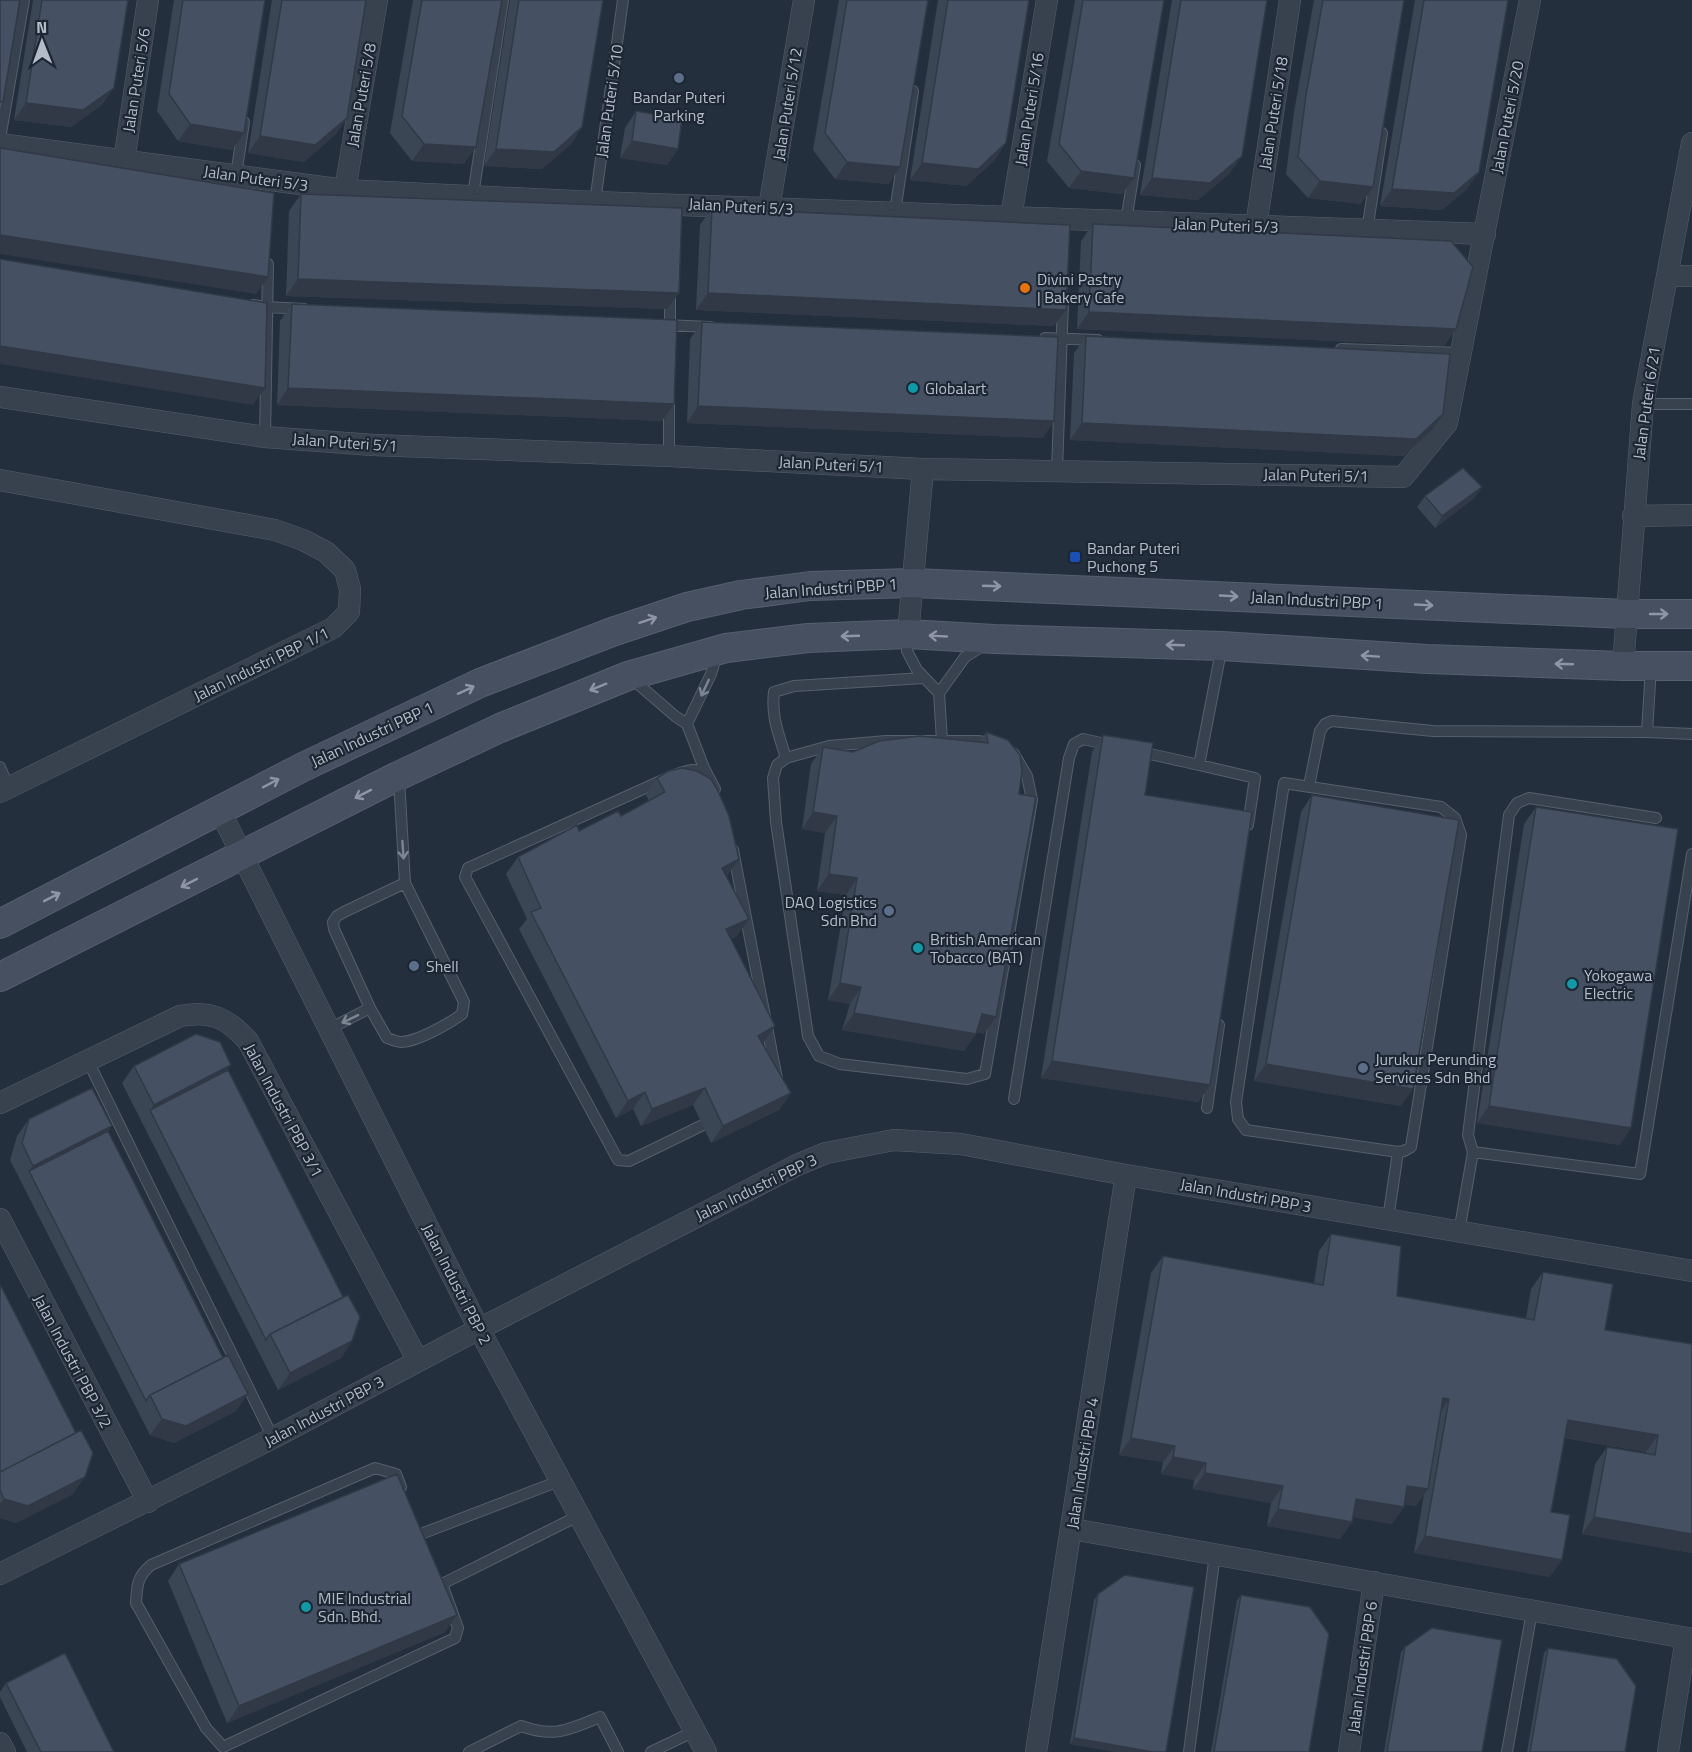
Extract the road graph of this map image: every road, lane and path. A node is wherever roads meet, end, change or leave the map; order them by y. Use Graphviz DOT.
graph roads {
  1 [pos="24,0"];
  2 [pos="148,0"];
  3 [pos="377,0"];
  4 [pos="503,0"];
  5 [pos="623,0"];
  6 [pos="804,0"];
  7 [pos="1047,0"];
  8 [pos="1290,0"];
  9 [pos="1530,0"];
  10 [pos="914,82"];
  11 [pos="245,116"];
  12 [pos="1383,127"];
  13 [pos="0,139"];
  14 [pos="1692,143"];
  15 [pos="0,144"];
  16 [pos="1137,151"];
  17 [pos="124,161"];
  18 [pos="1690,164"];
  19 [pos="236,175"];
  20 [pos="345,190"];
  21 [pos="473,195"];
  22 [pos="595,201"];
  23 [pos="770,208"];
  24 [pos="895,212"];
  25 [pos="1011,217"];
  26 [pos="1125,221"];
  27 [pos="1256,226"];
  28 [pos="1367,231"];
  29 [pos="1485,234"];
  30 [pos="268,249"];
  31 [pos="1668,276"];
  32 [pos="1692,276"];
  33 [pos="670,281"];
  34 [pos="1063,290"];
  35 [pos="244,303"];
  36 [pos="267,307"];
  37 [pos="315,309"];
  38 [pos="658,325"];
  39 [pos="670,326"];
  40 [pos="717,327"];
  41 [pos="670,338"];
  42 [pos="1038,338"];
  43 [pos="1062,338"];
  44 [pos="1109,340"];
  45 [pos="1332,348"];
  46 [pos="1461,353"];
  47 [pos="669,385"];
  48 [pos="0,397"];
  49 [pos="1642,404"];
  50 [pos="1692,404"];
  51 [pos="265,437"];
  52 [pos="669,456"];
  53 [pos="923,469"];
  54 [pos="1057,470"];
  55 [pos="0,480"];
  56 [pos="1692,515"];
  57 [pos="1633,516"];
  58 [pos="913,583"];
  59 [pos="1626,614"];
  60 [pos="1692,614"];
  61 [pos="908,634"];
  62 [pos="994,639"];
  63 [pos="1222,646"];
  64 [pos="718,651"];
  65 [pos="1623,666"];
  66 [pos="1651,666"];
  67 [pos="1692,666"];
  68 [pos="628,676"];
  69 [pos="924,678"];
  70 [pos="939,693"];
  71 [pos="687,724"];
  72 [pos="1647,732"];
  73 [pos="1692,734"];
  74 [pos="942,741"];
  75 [pos="1118,747"];
  76 [pos="1130,749"];
  77 [pos="786,758"];
  78 [pos="1200,765"];
  79 [pos="0,767"];
  80 [pos="704,768"];
  81 [pos="398,776"];
  82 [pos="1309,786"];
  83 [pos="4,790"];
  84 [pos="720,798"];
  85 [pos="220,811"];
  86 [pos="1656,818"];
  87 [pos="1246,837"];
  88 [pos="731,842"];
  89 [pos="1692,854"];
  90 [pos="241,856"];
  91 [pos="405,883"];
  92 [pos="0,924"];
  93 [pos="0,977"];
  94 [pos="370,1008"];
  95 [pos="1221,1014"];
  96 [pos="329,1029"];
  97 [pos="88,1061"];
  98 [pos="768,1090"];
  99 [pos="1014,1099"];
  100 [pos="0,1103"];
  101 [pos="1207,1108"];
  102 [pos="704,1125"];
  103 [pos="1398,1152"];
  104 [pos="1473,1152"];
  105 [pos="1126,1174"];
  106 [pos="0,1219"];
  107 [pos="1388,1219"];
  108 [pos="1459,1232"];
  109 [pos="1692,1271"];
  110 [pos="478,1329"];
  111 [pos="418,1361"];
  112 [pos="273,1438"];
  113 [pos="559,1481"];
  114 [pos="404,1494"];
  115 [pos="148,1502"];
  116 [pos="578,1516"];
  117 [pos="1072,1528"];
  118 [pos="421,1534"];
  119 [pos="1215,1554"];
  120 [pos="0,1574"];
  121 [pos="1374,1582"];
  122 [pos="1532,1611"];
  123 [pos="1689,1639"];
  124 [pos="695,1731"];
  125 [pos="0,1743"];
  126 [pos="5,1752"];
  127 [pos="469,1752"];
  128 [pos="618,1752"];
  129 [pos="651,1752"];
  130 [pos="706,1752"];
  131 [pos="1036,1752"];
  132 [pos="1189,1752"];
  133 [pos="1349,1752"];
  134 [pos="1507,1752"];
  135 [pos="1668,1752"];
  1 -- 13 [label="lane"];
  2 -- 17 [label="street, Jalan Puteri 5/6"];
  3 -- 20 [label="street, Jalan Puteri 5/8"];
  4 -- 21 [label="lane"];
  5 -- 22 [label="lane, Jalan Puteri 5/10"];
  6 -- 23 [label="street, Jalan Puteri 5/12"];
  7 -- 25 [label="street, Jalan Puteri 5/16"];
  8 -- 27 [label="street, Jalan Puteri 5/18"];
  9 -- 29 [label="street, Jalan Puteri 5/20"];
  10 -- 24 [label="lane"];
  11 -- 19 [label="lane"];
  12 -- 28 [label="lane"];
  14 -- 18 [label="street, Jalan Puteri 6/21"];
  15 -- 17 [label="street, Jalan Puteri 5/3"];
  16 -- 26 [label="lane"];
  17 -- 19 [label="street, Jalan Puteri 5/3"];
  18 -- 31 [label="street, Jalan Puteri 6/21"];
  19 -- 20 [label="street, Jalan Puteri 5/3"];
  20 -- 21 [label="street, Jalan Puteri 5/3"];
  21 -- 22 [label="street, Jalan Puteri 5/3"];
  22 -- 23 [label="street, Jalan Puteri 5/3"];
  23 -- 24 [label="street, Jalan Puteri 5/3"];
  24 -- 25 [label="street, Jalan Puteri 5/3"];
  25 -- 26 [label="street, Jalan Puteri 5/3"];
  26 -- 27 [label="street, Jalan Puteri 5/3"];
  27 -- 28 [label="street, Jalan Puteri 5/3"];
  28 -- 29 [label="street, Jalan Puteri 5/3"];
  29 -- 46 [label="street, Jalan Puteri 5/1"];
  30 -- 36 [label="lane"];
  31 -- 32 [label="street"];
  31 -- 49 [label="street, Jalan Puteri 6/21"];
  33 -- 39 [label="lane"];
  34 -- 43 [label="lane"];
  35 -- 36 [label="lane"];
  36 -- 37 [label="lane"];
  36 -- 51 [label="lane"];
  38 -- 39 [label="lane"];
  39 -- 40 [label="lane"];
  39 -- 41 [label="lane"];
  42 -- 43 [label="lane"];
  43 -- 44 [label="lane"];
  43 -- 54 [label="lane"];
  45 -- 46 [label="lane"];
  46 -- 54 [label="street, Jalan Puteri 5/1"];
  47 -- 52 [label="lane"];
  48 -- 51 [label="street, Jalan Puteri 5/1"];
  49 -- 50 [label="lane"];
  49 -- 57 [label="street, Jalan Puteri 6/21"];
  51 -- 52 [label="street, Jalan Puteri 5/1"];
  52 -- 53 [label="street, Jalan Puteri 5/1"];
  53 -- 54 [label="street, Jalan Puteri 5/1"];
  53 -- 58 [label="street"];
  55 -- 83 [label="street, Jalan Industri PBP 1/1"];
  56 -- 57 [label="street"];
  57 -- 59 [label="street, Jalan Puteri 6/21"];
  58 -- 59 [label="main road, Jalan Industri PBP 1, one-way"];
  58 -- 61 [label="street"];
  85 -- 58 [label="main road, Jalan Industri PBP 1, one-way"];
  59 -- 60 [label="main road, Jalan Industri PBP 1, one-way"];
  59 -- 65 [label="street, Jalan Puteri 6/21"];
  62 -- 61 [label="main road, one-way"];
  61 -- 64 [label="main road, one-way"];
  61 -- 69 [label="lane"];
  63 -- 62 [label="main road, one-way"];
  62 -- 70 [label="lane"];
  65 -- 63 [label="main road, one-way"];
  63 -- 78 [label="lane"];
  64 -- 68 [label="main road"];
  64 -- 71 [label="lane, one-way"];
  65 -- 66 [label="main road"];
  66 -- 67 [label="main road"];
  66 -- 72 [label="lane"];
  68 -- 71 [label="lane"];
  68 -- 81 [label="main road, one-way"];
  69 -- 70 [label="lane"];
  69 -- 77 [label="lane"];
  70 -- 74 [label="lane"];
  71 -- 80 [label="lane"];
  72 -- 73 [label="lane"];
  72 -- 82 [label="lane"];
  74 -- 77 [label="lane"];
  74 -- 77 [label="lane"];
  75 -- 99 [label="lane"];
  76 -- 78 [label="lane"];
  78 -- 87 [label="lane"];
  79 -- 83 [label="lane"];
  80 -- 84 [label="lane"];
  80 -- 102 [label="lane"];
  81 -- 90 [label="main road, one-way"];
  81 -- 91 [label="lane, one-way"];
  82 -- 103 [label="lane"];
  82 -- 103 [label="lane"];
  85 -- 90 [label="street, Jalan Industri PBP 2"];
  92 -- 85 [label="main road, Jalan Industri PBP 1, one-way"];
  86 -- 104 [label="lane"];
  88 -- 98 [label="lane"];
  89 -- 104 [label="lane"];
  90 -- 93 [label="main road, one-way"];
  90 -- 96 [label="street, Jalan Industri PBP 2"];
  91 -- 94 [label="lane"];
  91 -- 94 [label="lane"];
  94 -- 96 [label="lane, one-way"];
  95 -- 101 [label="lane"];
  96 -- 110 [label="street, Jalan Industri PBP 2"];
  97 -- 100 [label="street, Jalan Industri PBP 3/1"];
  97 -- 111 [label="street, Jalan Industri PBP 3/1"];
  97 -- 112 [label="lane"];
  103 -- 107 [label="lane"];
  104 -- 108 [label="lane"];
  105 -- 107 [label="street, Jalan Industri PBP 3"];
  105 -- 110 [label="street, Jalan Industri PBP 3"];
  105 -- 117 [label="street, Jalan Industri PBP 4"];
  106 -- 115 [label="street, Jalan Industri PBP 3/2"];
  107 -- 108 [label="street, Jalan Industri PBP 3"];
  108 -- 109 [label="street, Jalan Industri PBP 3"];
  110 -- 111 [label="street, Jalan Industri PBP 3"];
  110 -- 113 [label="street, Jalan Industri PBP 2"];
  111 -- 112 [label="street, Jalan Industri PBP 3"];
  112 -- 115 [label="street, Jalan Industri PBP 3"];
  113 -- 116 [label="street, Jalan Industri PBP 2"];
  113 -- 118 [label="lane"];
  114 -- 116 [label="lane"];
  115 -- 120 [label="street, Jalan Industri PBP 3"];
  116 -- 124 [label="street, Jalan Industri PBP 2"];
  117 -- 119 [label="street"];
  117 -- 131 [label="street, Jalan Industri PBP 4"];
  119 -- 121 [label="street"];
  119 -- 132 [label="lane"];
  121 -- 122 [label="street"];
  121 -- 133 [label="street, Jalan Industri PBP 6"];
  122 -- 123 [label="street"];
  122 -- 134 [label="lane"];
  123 -- 135 [label="street"];
  124 -- 129 [label="lane"];
  124 -- 130 [label="street, Jalan Industri PBP 2"];
  125 -- 126 [label="street"];
  127 -- 128 [label="lane"];
}
